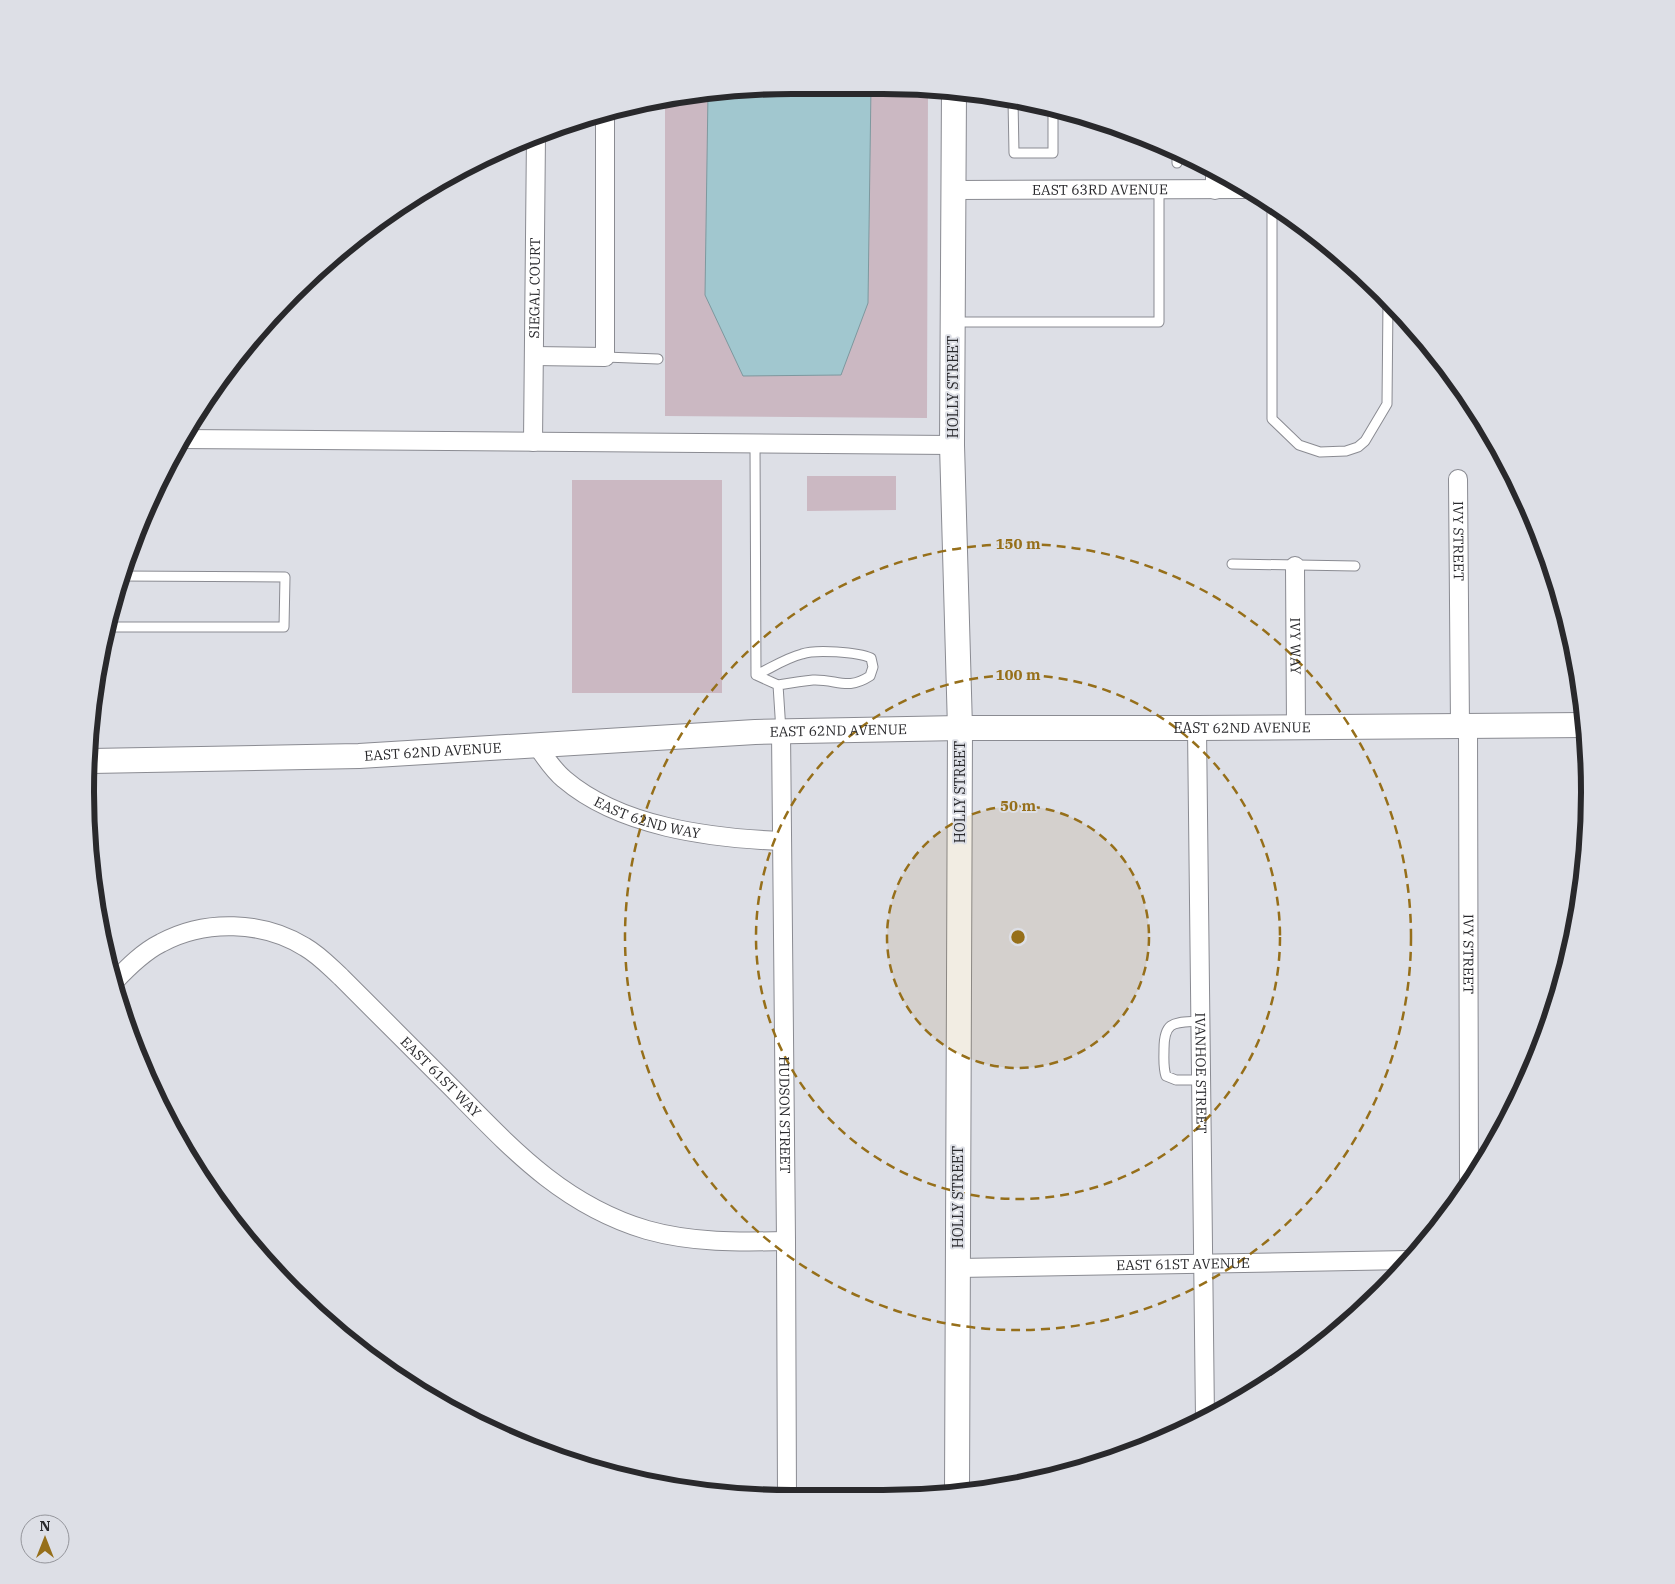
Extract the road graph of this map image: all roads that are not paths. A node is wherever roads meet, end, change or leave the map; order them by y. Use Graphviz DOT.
graph roads {
  1 [pos="960,98"];
  2 [pos="1013,106"];
  3 [pos="1053,115"];
  4 [pos="605,120"];
  5 [pos="536,143"];
  6 [pos="1177,159"];
  7 [pos="1177,163"];
  8 [pos="1215,178"];
  9 [pos="1236,189"];
  10 [pos="954,190"];
  11 [pos="1159,190"];
  12 [pos="1215,190"];
  13 [pos="1272,212"];
  14 [pos="1388,310"];
  15 [pos="953,322"];
  16 [pos="534,356"];
  17 [pos="605,357"];
  18 [pos="658,360"];
  19 [pos="189,439"];
  20 [pos="533,442"];
  21 [pos="755,444"];
  22 [pos="952,445"];
  23 [pos="1458,478"];
  24 [pos="1232,564"];
  25 [pos="1295,566"];
  26 [pos="1355,566"];
  27 [pos="129,576"];
  28 [pos="114,627"];
  29 [pos="756,675"];
  30 [pos="778,685"];
  31 [pos="1578,725"];
  32 [pos="1296,726"];
  33 [pos="1464,726"];
  34 [pos="960,728"];
  35 [pos="1197,728"];
  36 [pos="781,732"];
  37 [pos="537,746"];
  38 [pos="95,761"];
  39 [pos="781,842"];
  40 [pos="119,977"];
  41 [pos="1201,1021"];
  42 [pos="1201,1080"];
  43 [pos="1469,1172"];
  44 [pos="786,1241"];
  45 [pos="1401,1260"];
  46 [pos="1203,1263"];
  47 [pos="958,1268"];
  48 [pos="1205,1411"];
  49 [pos="957,1486"];
  50 [pos="787,1490"];
  1 -- 10 [label="street, HOLLY STREET"];
  2 -- 3 [label="lane"];
  4 -- 17 [label="street"];
  5 -- 16 [label="street, SIEGAL COURT"];
  6 -- 7 [label="lane"];
  8 -- 12 [label="street"];
  9 -- 12 [label="street, EAST 63RD AVENUE"];
  10 -- 11 [label="street, EAST 63RD AVENUE"];
  10 -- 15 [label="street, HOLLY STREET"];
  11 -- 12 [label="street, EAST 63RD AVENUE"];
  11 -- 15 [label="lane"];
  13 -- 14 [label="lane"];
  15 -- 22 [label="street, HOLLY STREET"];
  16 -- 17 [label="street"];
  16 -- 20 [label="street, SIEGAL COURT"];
  17 -- 18 [label="lane"];
  19 -- 20 [label="street"];
  20 -- 21 [label="street"];
  21 -- 22 [label="street"];
  21 -- 29 [label="lane"];
  22 -- 34 [label="street, HOLLY STREET"];
  23 -- 33 [label="street, IVY STREET"];
  24 -- 25 [label="lane"];
  25 -- 26 [label="lane"];
  25 -- 32 [label="street, IVY WAY"];
  27 -- 28 [label="lane"];
  29 -- 30 [label="lane"];
  29 -- 30 [label="lane"];
  30 -- 36 [label="lane"];
  31 -- 33 [label="street, EAST 62ND AVENUE"];
  32 -- 33 [label="street, EAST 62ND AVENUE"];
  32 -- 35 [label="street, EAST 62ND AVENUE"];
  33 -- 43 [label="street, IVY STREET"];
  34 -- 35 [label="street, EAST 62ND AVENUE"];
  34 -- 36 [label="street, EAST 62ND AVENUE"];
  34 -- 47 [label="street, HOLLY STREET"];
  35 -- 41 [label="street, IVANHOE STREET"];
  36 -- 37 [label="street, EAST 62ND AVENUE"];
  36 -- 39 [label="street, HUDSON STREET"];
  37 -- 38 [label="street, EAST 62ND AVENUE"];
  37 -- 39 [label="street, EAST 62ND WAY"];
  39 -- 44 [label="street, HUDSON STREET"];
  40 -- 44 [label="street, EAST 61ST WAY"];
  41 -- 42 [label="street, IVANHOE STREET"];
  41 -- 42 [label="lane"];
  42 -- 46 [label="street, IVANHOE STREET"];
  44 -- 50 [label="street, HUDSON STREET"];
  45 -- 46 [label="street, EAST 61ST AVENUE"];
  46 -- 47 [label="street, EAST 61ST AVENUE"];
  46 -- 48 [label="street, IVANHOE STREET"];
  47 -- 49 [label="street, HOLLY STREET"];
}
